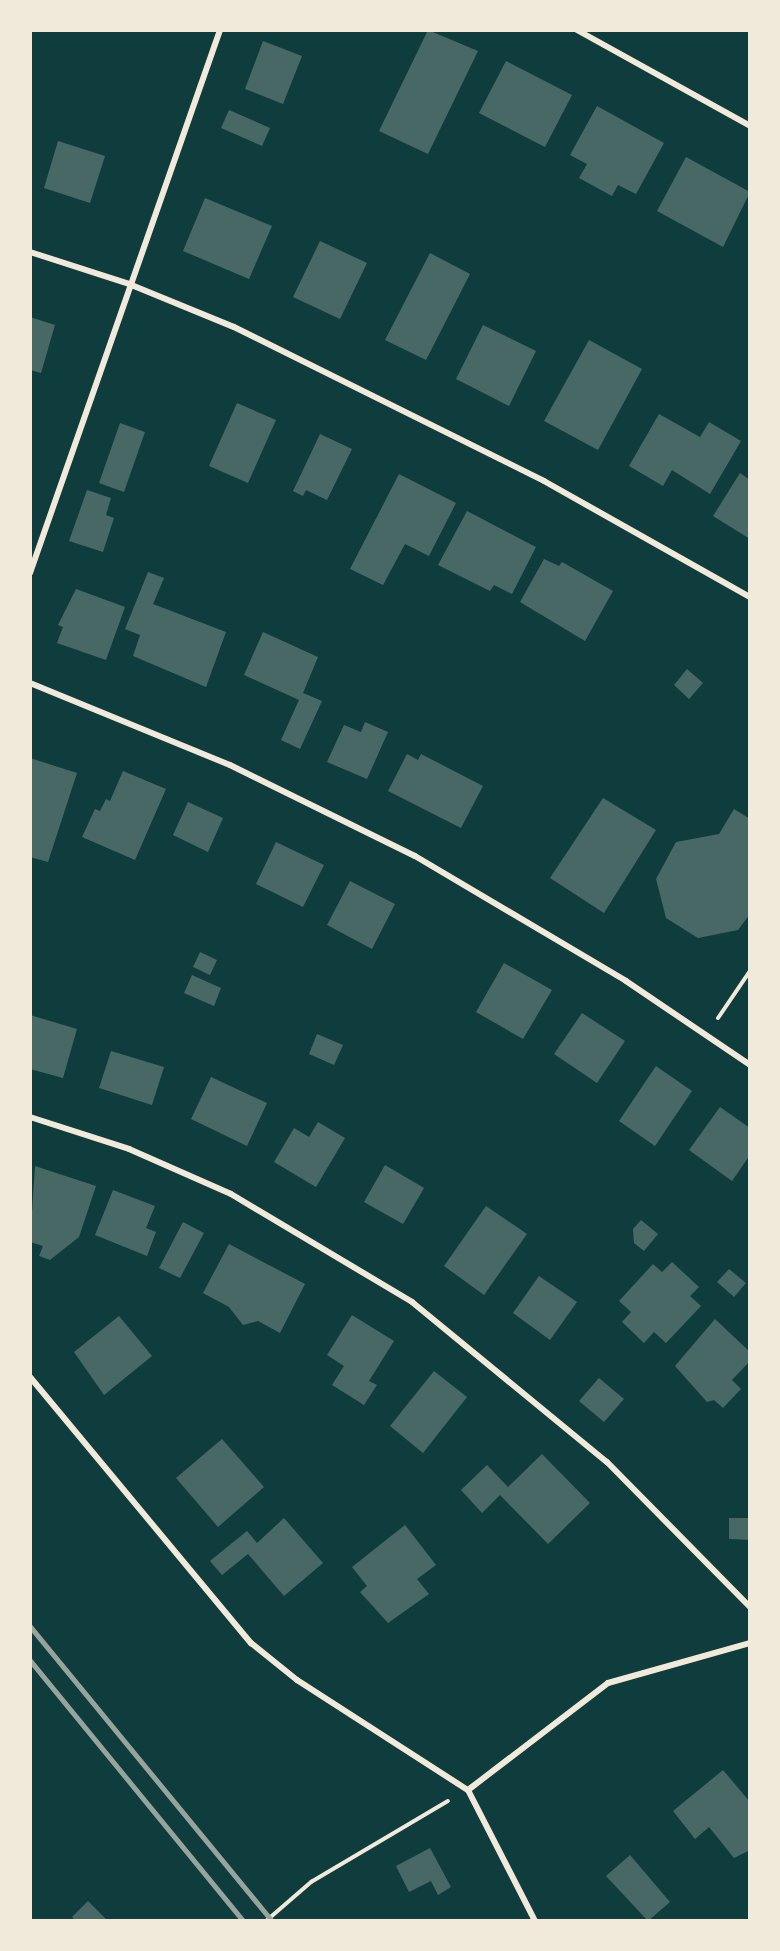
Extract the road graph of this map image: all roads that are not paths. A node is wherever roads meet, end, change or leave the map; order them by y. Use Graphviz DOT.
graph roads {
  1 [pos="220,30"];
  2 [pos="577,30"];
  3 [pos="750,126"];
  4 [pos="30,252"];
  5 [pos="129,284"];
  6 [pos="30,573"];
  7 [pos="750,597"];
  8 [pos="30,682"];
  9 [pos="750,1065"];
  10 [pos="30,1117"];
  11 [pos="30,1377"];
  12 [pos="750,1607"];
  13 [pos="750,1643"];
  14 [pos="468,1790"];
  15 [pos="535,1921"];
  1 -- 5 [label="street"];
  2 -- 3 [label="street"];
  4 -- 5 [label="street"];
  5 -- 6 [label="street"];
  5 -- 7 [label="street"];
  8 -- 9 [label="street"];
  10 -- 12 [label="street"];
  11 -- 14 [label="street"];
  13 -- 14 [label="street"];
  14 -- 15 [label="street"];
}
